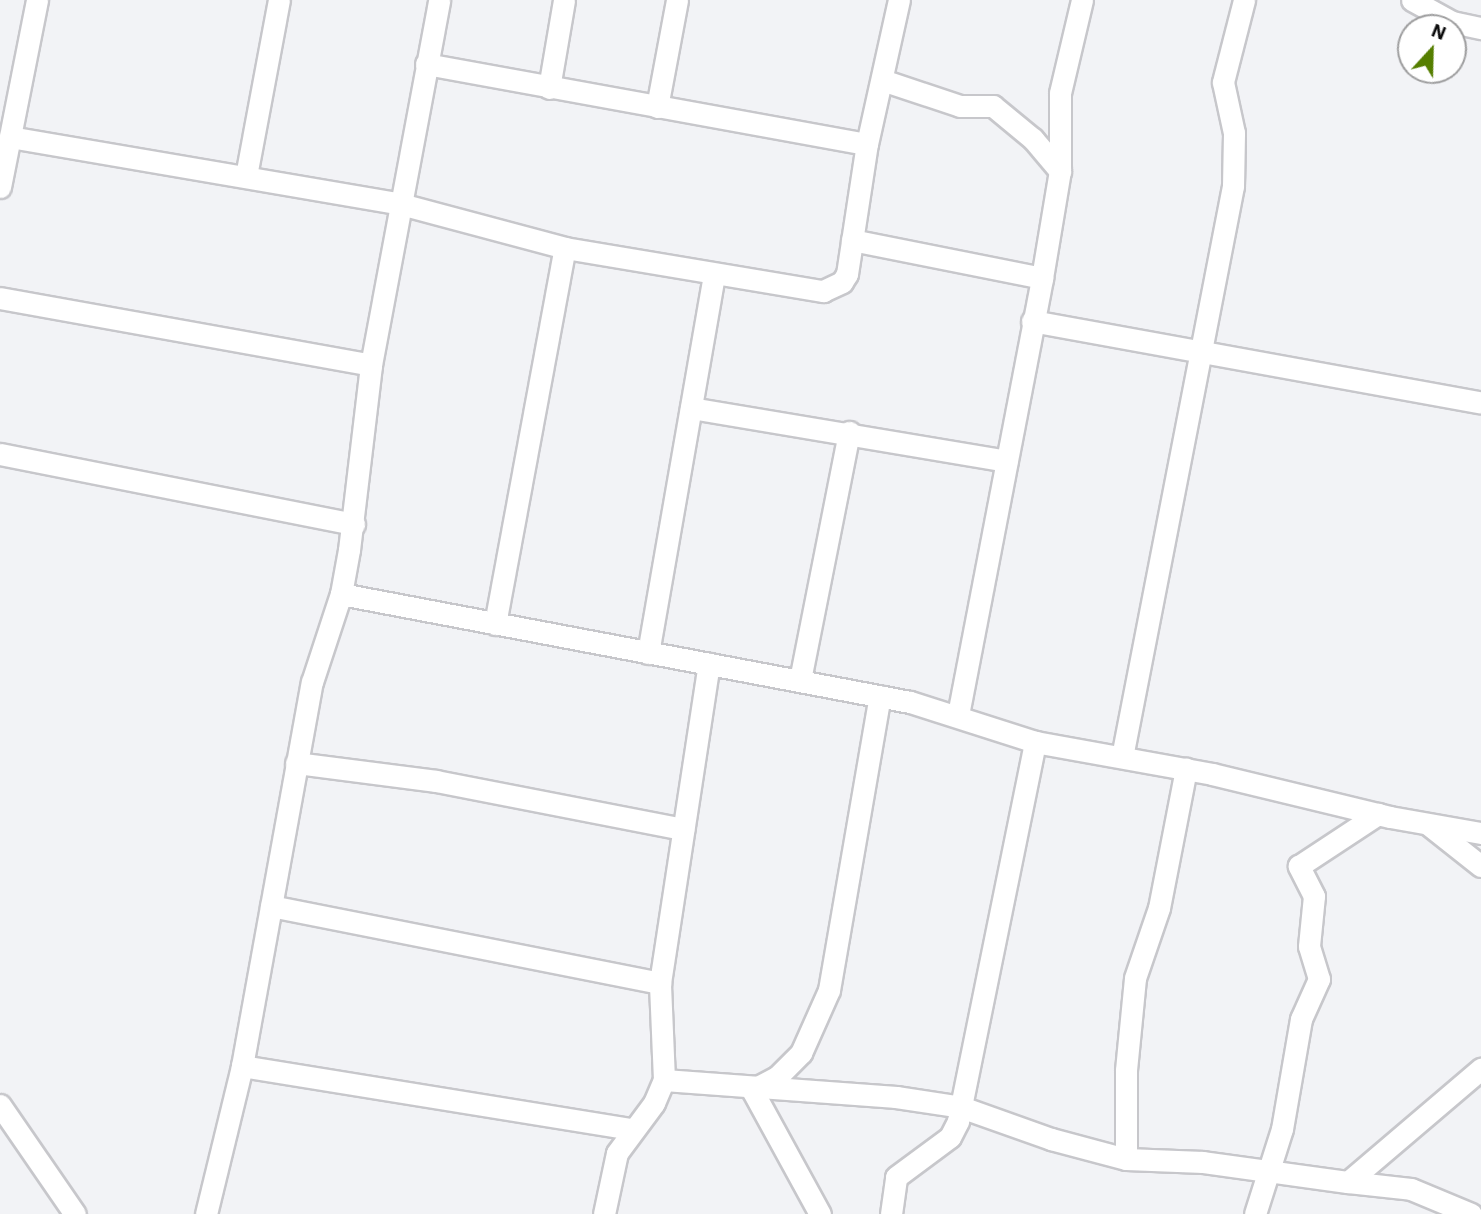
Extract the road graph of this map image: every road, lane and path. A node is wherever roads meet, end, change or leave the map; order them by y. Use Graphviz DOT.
graph roads {
  1 [pos="37,0"];
  2 [pos="279,0"];
  3 [pos="439,0"];
  4 [pos="564,0"];
  5 [pos="677,0"];
  6 [pos="899,0"];
  7 [pos="1082,0"];
  8 [pos="1244,0"];
  9 [pos="1412,0"];
  10 [pos="1481,28"];
  11 [pos="426,64"];
  12 [pos="882,79"];
  13 [pos="550,88"];
  14 [pos="657,107"];
  15 [pos="10,137"];
  16 [pos="867,144"];
  17 [pos="1060,171"];
  18 [pos="246,176"];
  19 [pos="0,187"];
  20 [pos="401,204"];
  21 [pos="852,240"];
  22 [pos="565,248"];
  23 [pos="714,276"];
  24 [pos="1042,278"];
  25 [pos="0,298"];
  26 [pos="1032,321"];
  27 [pos="1203,350"];
  28 [pos="371,365"];
  29 [pos="1481,403"];
  30 [pos="691,408"];
  31 [pos="849,432"];
  32 [pos="0,454"];
  33 [pos="1007,461"];
  34 [pos="355,524"];
  35 [pos="341,594"];
  36 [pos="495,624"];
  37 [pos="648,653"];
  38 [pos="709,664"];
  39 [pos="800,680"];
  40 [pos="880,696"];
  41 [pos="958,715"];
  42 [pos="1035,741"];
  43 [pos="1122,757"];
  44 [pos="296,763"];
  45 [pos="1186,769"];
  46 [pos="1378,814"];
  47 [pos="1427,824"];
  48 [pos="682,829"];
  49 [pos="1481,833"];
  50 [pos="1481,866"];
  51 [pos="271,906"];
  52 [pos="660,983"];
  53 [pos="242,1066"];
  54 [pos="1481,1069"];
  55 [pos="664,1080"];
  56 [pos="752,1090"];
  57 [pos="0,1105"];
  58 [pos="961,1107"];
  59 [pos="633,1129"];
  60 [pos="1126,1159"];
  61 [pos="1267,1170"];
  62 [pos="1348,1182"];
  63 [pos="75,1214"];
  64 [pos="206,1214"];
  65 [pos="604,1214"];
  66 [pos="820,1214"];
  67 [pos="891,1214"];
  68 [pos="1255,1214"];
  69 [pos="1471,1214"];
  1 -- 15 [label="street"];
  2 -- 18 [label="street"];
  3 -- 11 [label="street"];
  4 -- 13 [label="street"];
  5 -- 14 [label="street"];
  6 -- 12 [label="street"];
  7 -- 17 [label="street"];
  8 -- 27 [label="street"];
  9 -- 10 [label="street"];
  11 -- 13 [label="street"];
  11 -- 20 [label="street"];
  12 -- 16 [label="street"];
  12 -- 17 [label="street"];
  13 -- 14 [label="street"];
  14 -- 16 [label="street"];
  15 -- 18 [label="street"];
  15 -- 19 [label="street"];
  16 -- 21 [label="street"];
  17 -- 24 [label="street"];
  18 -- 20 [label="street"];
  20 -- 22 [label="street"];
  20 -- 28 [label="street"];
  21 -- 23 [label="street"];
  21 -- 24 [label="street"];
  22 -- 23 [label="street"];
  22 -- 36 [label="street"];
  23 -- 30 [label="street"];
  24 -- 26 [label="street"];
  25 -- 28 [label="street"];
  26 -- 27 [label="street"];
  26 -- 33 [label="street"];
  27 -- 29 [label="street"];
  27 -- 43 [label="street"];
  28 -- 34 [label="street"];
  30 -- 31 [label="street"];
  30 -- 37 [label="street"];
  31 -- 33 [label="street"];
  31 -- 39 [label="street"];
  32 -- 34 [label="street"];
  33 -- 41 [label="street"];
  34 -- 35 [label="street"];
  35 -- 36 [label="street"];
  35 -- 44 [label="street"];
  36 -- 37 [label="street"];
  37 -- 38 [label="street"];
  38 -- 39 [label="street"];
  38 -- 48 [label="street"];
  39 -- 40 [label="street"];
  40 -- 41 [label="street"];
  40 -- 56 [label="street"];
  41 -- 42 [label="street"];
  42 -- 43 [label="street"];
  42 -- 58 [label="street"];
  43 -- 45 [label="street"];
  44 -- 48 [label="street"];
  44 -- 51 [label="street"];
  45 -- 46 [label="street"];
  45 -- 60 [label="street"];
  46 -- 47 [label="street"];
  46 -- 61 [label="street"];
  47 -- 49 [label="street"];
  47 -- 50 [label="street"];
  48 -- 52 [label="street"];
  51 -- 52 [label="street"];
  51 -- 53 [label="street"];
  52 -- 55 [label="street"];
  53 -- 59 [label="street"];
  53 -- 64 [label="street"];
  54 -- 62 [label="street"];
  55 -- 56 [label="street"];
  55 -- 59 [label="street"];
  56 -- 58 [label="street"];
  56 -- 66 [label="street"];
  57 -- 63 [label="street"];
  58 -- 60 [label="street"];
  58 -- 67 [label="street"];
  59 -- 65 [label="street"];
  60 -- 61 [label="street"];
  61 -- 62 [label="street"];
  61 -- 68 [label="street"];
  62 -- 69 [label="street"];
}
